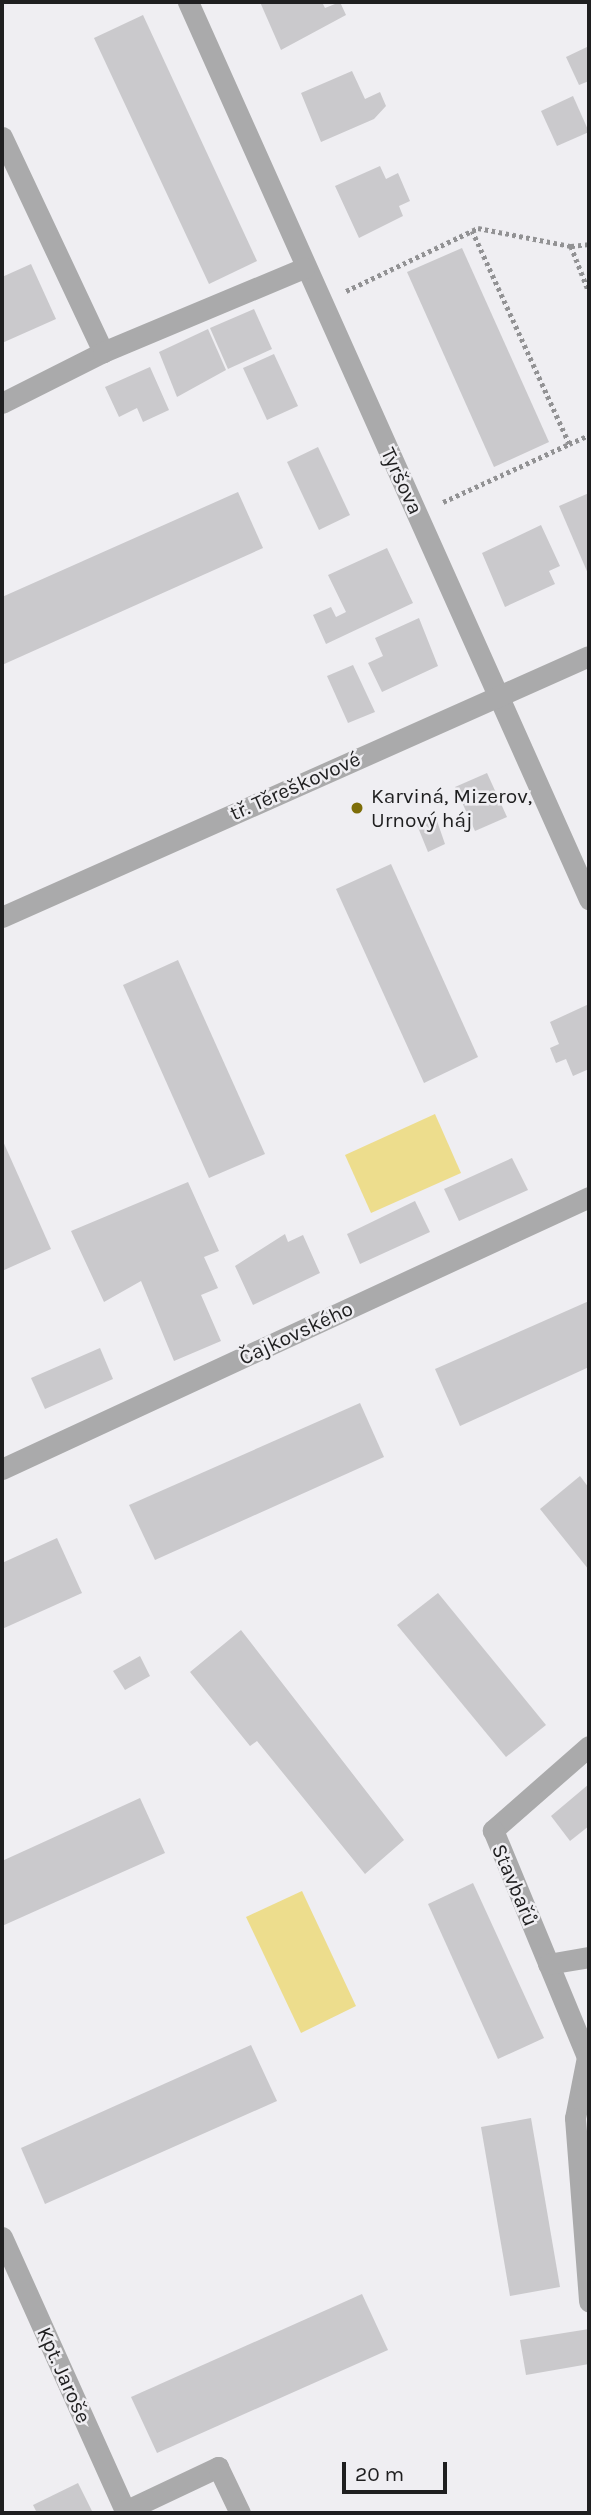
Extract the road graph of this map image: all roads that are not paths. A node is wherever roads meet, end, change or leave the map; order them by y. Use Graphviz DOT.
graph roads {
  1 [pos="188,2"];
  2 [pos="2,137"];
  3 [pos="304,268"];
  4 [pos="103,352"];
  5 [pos="2,403"];
  6 [pos="589,656"];
  7 [pos="499,695"];
  8 [pos="589,899"];
  9 [pos="2,917"];
  10 [pos="589,1197"];
  11 [pos="2,1469"];
  12 [pos="589,1746"];
  13 [pos="589,1957"];
  14 [pos="548,1964"];
  15 [pos="588,2057"];
  16 [pos="2,2237"];
  17 [pos="589,2301"];
  18 [pos="126,2512"];
  19 [pos="240,2513"];
  1 -- 3 [label="street, Tyršova"];
  2 -- 4 [label="street"];
  3 -- 4 [label="street"];
  3 -- 7 [label="street, Tyršova"];
  4 -- 5 [label="street"];
  6 -- 7 [label="street, tř. Těreškovové"];
  7 -- 8 [label="street"];
  7 -- 9 [label="street, tř. Těreškovové"];
  10 -- 11 [label="street, Čajkovského"];
  12 -- 14 [label="street, Stavbařů"];
  13 -- 14 [label="street"];
  14 -- 15 [label="street, Stavbařů"];
  15 -- 17 [label="street, Stavbařů"];
  16 -- 18 [label="street, Kpt. Jaroše"];
  18 -- 19 [label="street"];
}
